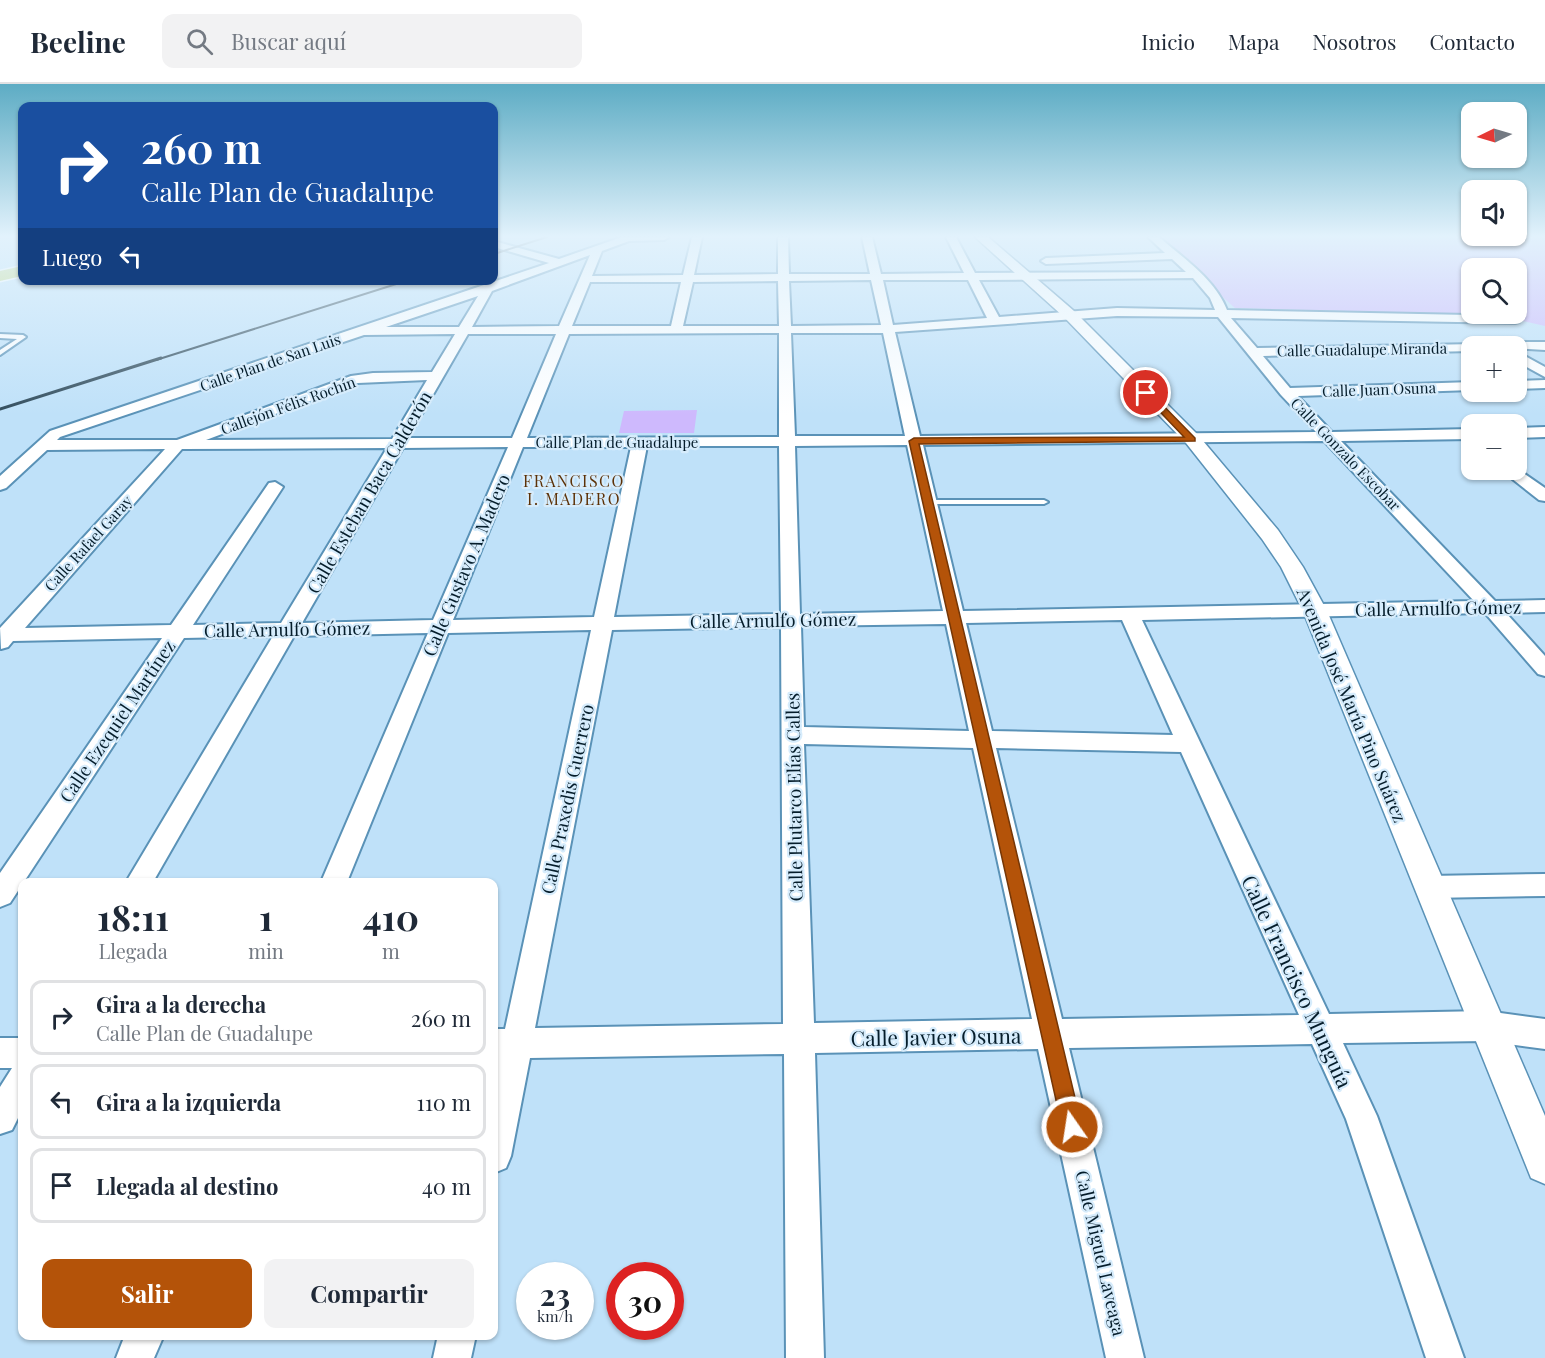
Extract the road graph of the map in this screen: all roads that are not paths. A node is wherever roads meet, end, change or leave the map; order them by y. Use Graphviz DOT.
graph roads {
  1 [pos="466,296"];
  2 [pos="484,296"];
  3 [pos="578,296"];
  4 [pos="685,296"];
  5 [pos="784,296"];
  6 [pos="880,296"];
  7 [pos="982,296"];
  8 [pos="1052,296"];
  9 [pos="1216,296"];
  10 [pos="1222,314"];
  11 [pos="1069,315"];
  12 [pos="1461,318"];
  13 [pos="995,322"];
  14 [pos="785,329"];
  15 [pos="888,329"];
  16 [pos="676,330"];
  17 [pos="362,331"];
  18 [pos="463,331"];
  19 [pos="564,331"];
  20 [pos="0,336"];
  21 [pos="1527,346"];
  22 [pos="1545,346"];
  23 [pos="1461,347"];
  24 [pos="1253,352"];
  25 [pos="0,353"];
  26 [pos="1527,362"];
  27 [pos="1545,373"];
  28 [pos="437,376"];
  29 [pos="1545,384"];
  30 [pos="1527,385"];
  31 [pos="1461,386"];
  32 [pos="1286,392"];
  33 [pos="1545,432"];
  34 [pos="1527,433"];
  35 [pos="1461,436"];
  36 [pos="1331,437"];
  37 [pos="1192,440"];
  38 [pos="787,441"];
  39 [pos="914,441"];
  40 [pos="640,442"];
  41 [pos="517,443"];
  42 [pos="397,444"];
  43 [pos="43,445"];
  44 [pos="177,445"];
  45 [pos="1523,480"];
  46 [pos="0,485"];
  47 [pos="275,487"];
  48 [pos="1545,496"];
  49 [pos="928,502"];
  50 [pos="1044,502"];
  51 [pos="1545,606"];
  52 [pos="1490,607"];
  53 [pos="1315,610"];
  54 [pos="1129,614"];
  55 [pos="955,617"];
  56 [pos="790,620"];
  57 [pos="603,623"];
  58 [pos="440,626"];
  59 [pos="288,629"];
  60 [pos="178,631"];
  61 [pos="3,638"];
  62 [pos="1545,669"];
  63 [pos="792,735"];
  64 [pos="983,741"];
  65 [pos="1188,744"];
  66 [pos="141,878"];
  67 [pos="336,878"];
  68 [pos="1545,885"];
  69 [pos="1429,887"];
  70 [pos="0,896"];
  71 [pos="1486,1026"];
  72 [pos="1320,1030"];
  73 [pos="1051,1034"];
  74 [pos="1545,1034"];
  75 [pos="798,1039"];
  76 [pos="505,1044"];
  77 [pos="0,1053"];
  78 [pos="18,1053"];
  79 [pos="18,1087"];
  80 [pos="498,1115"];
  81 [pos="0,1118"];
  82 [pos="1545,1164"];
  83 [pos="143,1340"];
  84 [pos="456,1340"];
  85 [pos="135,1358"];
  86 [pos="452,1358"];
  87 [pos="805,1358"];
  88 [pos="1125,1358"];
  89 [pos="1445,1358"];
  1 -- 17 [label="street, Calle Plan de San Luis"];
  2 -- 18 [label="street, Calle Esteban Baca Calderón"];
  3 -- 19 [label="street, Calle Gustavo A. Madero"];
  4 -- 16 [label="street"];
  5 -- 14 [label="street, Calle Plutarco Elías Calles"];
  6 -- 15 [label="street, Calle Miguel Laveaga"];
  7 -- 13 [label="street"];
  8 -- 11 [label="street, Avenida José María Pino Suárez"];
  9 -- 10 [label="street, Calle Gonzalo Escobar"];
  10 -- 11 [label="street"];
  10 -- 12 [label="street"];
  10 -- 24 [label="street, Calle Gonzalo Escobar"];
  11 -- 13 [label="street"];
  11 -- 37 [label="street, Avenida José María Pino Suárez"];
  13 -- 15 [label="street"];
  14 -- 15 [label="street"];
  14 -- 16 [label="street"];
  14 -- 38 [label="street, Calle Plutarco Elías Calles"];
  15 -- 39 [label="street, Calle Miguel Laveaga"];
  16 -- 19 [label="street"];
  17 -- 18 [label="street"];
  17 -- 43 [label="street, Calle Plan de San Luis"];
  18 -- 19 [label="street"];
  18 -- 28 [label="street, Calle Esteban Baca Calderón"];
  19 -- 41 [label="street, Calle Gustavo A. Madero"];
  20 -- 25 [label="lane"];
  21 -- 22 [label="street"];
  23 -- 24 [label="street, Calle Guadalupe Miranda"];
  24 -- 32 [label="street, Calle Gonzalo Escobar"];
  26 -- 27 [label="street"];
  28 -- 42 [label="street, Calle Esteban Baca Calderón"];
  28 -- 44 [label="street, Callejón Félix Rochín"];
  29 -- 30 [label="street"];
  31 -- 32 [label="street, Calle Juan Osuna"];
  32 -- 36 [label="street, Calle Gonzalo Escobar"];
  33 -- 34 [label="street"];
  35 -- 36 [label="street, Calle Plan de Guadalupe"];
  36 -- 37 [label="street, Calle Plan de Guadalupe"];
  36 -- 52 [label="street, Calle Gonzalo Escobar"];
  37 -- 39 [label="street, Calle Plan de Guadalupe"];
  37 -- 53 [label="street, Avenida José María Pino Suárez"];
  38 -- 39 [label="street, Calle Plan de Guadalupe"];
  38 -- 40 [label="street, Calle Plan de Guadalupe"];
  38 -- 56 [label="street, Calle Plutarco Elías Calles"];
  39 -- 49 [label="street, Calle Miguel Laveaga"];
  40 -- 41 [label="street, Calle Plan de Guadalupe"];
  40 -- 57 [label="street, Calle Praxedis Guerrero"];
  41 -- 42 [label="street, Calle Plan de Guadalupe"];
  41 -- 58 [label="street, Calle Gustavo A. Madero"];
  42 -- 44 [label="street, Calle Plan de Guadalupe"];
  42 -- 59 [label="street, Calle Esteban Baca Calderón"];
  43 -- 44 [label="street, Calle Plan de Guadalupe"];
  43 -- 46 [label="street, Calle Plan de San Luis"];
  44 -- 61 [label="street, Calle Rafael Garay"];
  45 -- 48 [label="street"];
  47 -- 60 [label="street, Calle Ezequiel Martínez"];
  49 -- 50 [label="lane"];
  49 -- 55 [label="street, Calle Miguel Laveaga"];
  51 -- 52 [label="street, Calle Arnulfo Gómez"];
  52 -- 53 [label="street, Calle Arnulfo Gómez"];
  52 -- 62 [label="street, Calle Gonzalo Escobar"];
  53 -- 54 [label="street, Calle Arnulfo Gómez"];
  53 -- 69 [label="street, Avenida José María Pino Suárez"];
  54 -- 55 [label="street, Calle Arnulfo Gómez"];
  54 -- 65 [label="street, Calle Francisco Munguía"];
  55 -- 56 [label="street, Calle Arnulfo Gómez"];
  55 -- 64 [label="street, Calle Miguel Laveaga"];
  56 -- 57 [label="street, Calle Arnulfo Gómez"];
  56 -- 63 [label="street, Calle Plutarco Elías Calles"];
  57 -- 58 [label="street, Calle Arnulfo Gómez"];
  57 -- 76 [label="street, Calle Praxedis Guerrero"];
  58 -- 59 [label="street, Calle Arnulfo Gómez"];
  58 -- 67 [label="street, Calle Gustavo A. Madero"];
  59 -- 60 [label="street, Calle Arnulfo Gómez"];
  59 -- 66 [label="street, Calle Esteban Baca Calderón"];
  60 -- 61 [label="street, Calle Arnulfo Gómez"];
  60 -- 70 [label="street, Calle Ezequiel Martínez"];
  63 -- 64 [label="street"];
  63 -- 75 [label="street, Calle Plutarco Elías Calles"];
  64 -- 65 [label="street"];
  64 -- 73 [label="street, Calle Miguel Laveaga"];
  65 -- 72 [label="street, Calle Francisco Munguía"];
  68 -- 69 [label="street"];
  69 -- 71 [label="street, Avenida José María Pino Suárez"];
  71 -- 72 [label="street, Calle Javier Osuna"];
  71 -- 74 [label="street, Calle Javier Osuna"];
  71 -- 82 [label="street, Avenida José María Pino Suárez"];
  72 -- 73 [label="street, Calle Javier Osuna"];
  72 -- 89 [label="street, Calle Francisco Munguía"];
  73 -- 75 [label="street, Calle Javier Osuna"];
  73 -- 88 [label="street, Calle Miguel Laveaga"];
  75 -- 76 [label="street, Calle Javier Osuna"];
  75 -- 87 [label="street, Calle Plutarco Elías Calles"];
  76 -- 80 [label="street, Calle Praxedis Guerrero"];
  77 -- 78 [label="street"];
  79 -- 81 [label="street"];
  83 -- 85 [label="street"];
  84 -- 86 [label="street"];
}
